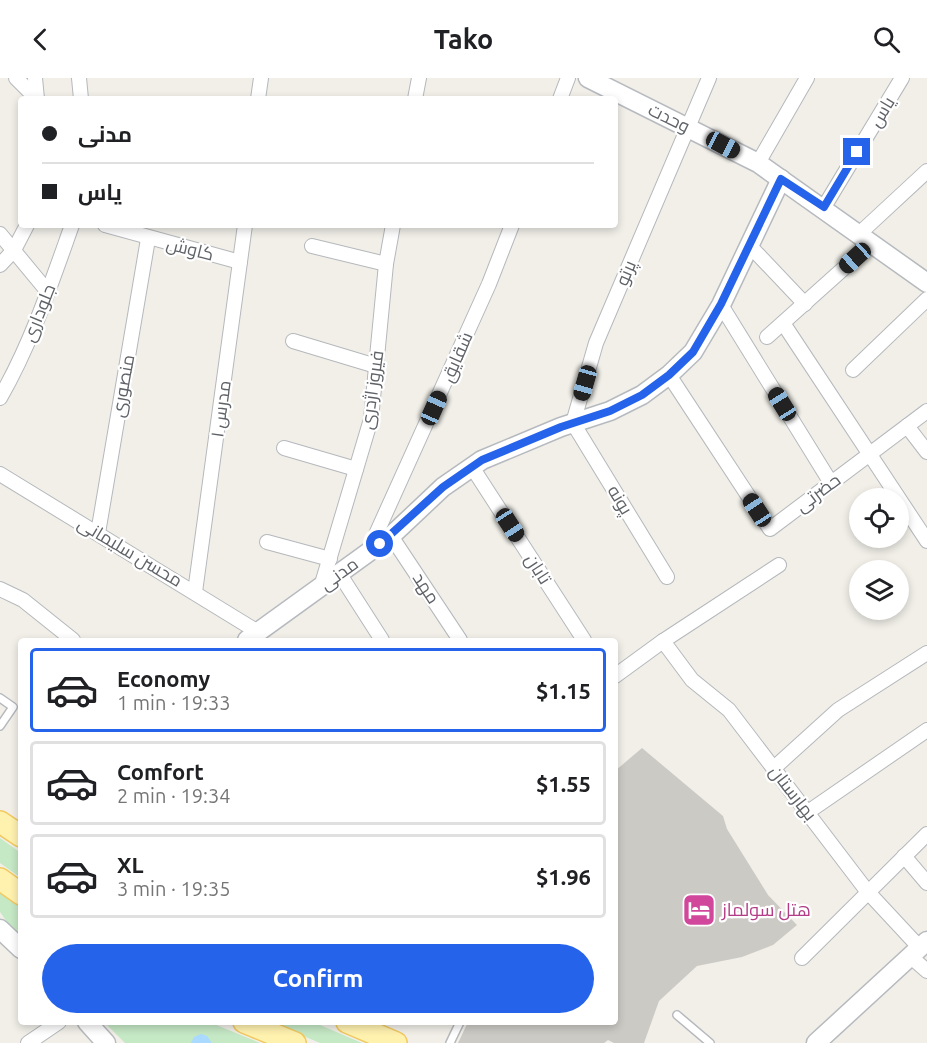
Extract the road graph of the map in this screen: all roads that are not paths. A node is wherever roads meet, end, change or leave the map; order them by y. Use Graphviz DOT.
graph roads {
  1 [pos="16,78"];
  2 [pos="35,78"];
  3 [pos="79,78"];
  4 [pos="261,78"];
  5 [pos="419,78"];
  6 [pos="568,78"];
  7 [pos="588,78"];
  8 [pos="709,78"];
  9 [pos="807,78"];
  10 [pos="902,78"];
  11 [pos="34,96"];
  12 [pos="37,96"];
  13 [pos="81,96"];
  14 [pos="258,96"];
  15 [pos="416,96"];
  16 [pos="561,96"];
  17 [pos="689,127"];
  18 [pos="758,163"];
  19 [pos="927,171"];
  20 [pos="781,179"];
  21 [pos="824,207"];
  22 [pos="25,228"];
  23 [pos="71,228"];
  24 [pos="114,228"];
  25 [pos="245,228"];
  26 [pos="392,228"];
  27 [pos="511,228"];
  28 [pos="0,234"];
  29 [pos="148,239"];
  30 [pos="865,239"];
  31 [pos="749,245"];
  32 [pos="312,246"];
  33 [pos="14,250"];
  34 [pos="240,262"];
  35 [pos="0,264"];
  36 [pos="386,264"];
  37 [pos="927,283"];
  38 [pos="48,292"];
  39 [pos="927,299"];
  40 [pos="721,304"];
  41 [pos="805,304"];
  42 [pos="783,323"];
  43 [pos="767,337"];
  44 [pos="292,341"];
  45 [pos="376,366"];
  46 [pos="853,370"];
  47 [pos="669,375"];
  48 [pos="0,398"];
  49 [pos="927,411"];
  50 [pos="573,423"];
  51 [pos="907,426"];
  52 [pos="284,448"];
  53 [pos="927,452"];
  54 [pos="871,453"];
  55 [pos="472,467"];
  56 [pos="356,469"];
  57 [pos="0,474"];
  58 [pos="831,483"];
  59 [pos="98,533"];
  60 [pos="391,536"];
  61 [pos="927,541"];
  62 [pos="267,542"];
  63 [pos="368,552"];
  64 [pos="779,565"];
  65 [pos="334,566"];
  66 [pos="667,577"];
  67 [pos="0,589"];
  68 [pos="195,592"];
  69 [pos="253,636"];
  70 [pos="70,638"];
  71 [pos="381,638"];
  72 [pos="459,638"];
  73 [pos="583,638"];
  74 [pos="663,641"];
  75 [pos="927,653"];
  76 [pos="618,674"];
  77 [pos="0,698"];
  78 [pos="0,726"];
  79 [pos="927,730"];
  80 [pos="774,768"];
  81 [pos="808,812"];
  82 [pos="0,822"];
  83 [pos="18,834"];
  84 [pos="927,834"];
  85 [pos="904,856"];
  86 [pos="0,879"];
  87 [pos="927,883"];
  88 [pos="867,891"];
  89 [pos="18,892"];
  90 [pos="0,929"];
  91 [pos="18,946"];
  92 [pos="919,949"];
  93 [pos="802,958"];
  94 [pos="927,971"];
  95 [pos="676,1015"];
  96 [pos="55,1025"];
  97 [pos="90,1025"];
  98 [pos="251,1025"];
  99 [pos="354,1025"];
  100 [pos="459,1025"];
  101 [pos="28,1043"];
  102 [pos="106,1043"];
  103 [pos="295,1043"];
  104 [pos="396,1043"];
  105 [pos="450,1043"];
  106 [pos="710,1043"];
  107 [pos="816,1043"];
  1 -- 11 [label="street"];
  2 -- 12 [label="street"];
  3 -- 13 [label="street"];
  4 -- 14 [label="street"];
  5 -- 15 [label="street"];
  6 -- 16 [label="street"];
  7 -- 17 [label="street, وحدت"];
  8 -- 17 [label="street, پرتو"];
  9 -- 18 [label="street"];
  10 -- 21 [label="street, یاس"];
  17 -- 18 [label="street, وحدت"];
  17 -- 50 [label="street, پرتو"];
  18 -- 20 [label="street, وحدت"];
  19 -- 30 [label="street"];
  20 -- 21 [label="street, وحدت"];
  20 -- 31 [label="street, مدنی"];
  21 -- 30 [label="street, وحدت"];
  22 -- 33 [label="street"];
  23 -- 38 [label="street, جلوداری"];
  24 -- 29 [label="street, کاوش"];
  25 -- 34 [label="street, مدرس ۱"];
  26 -- 36 [label="street, فیروز اژدری"];
  27 -- 63 [label="street, شقایق"];
  28 -- 33 [label="street"];
  29 -- 34 [label="street, کاوش"];
  29 -- 59 [label="street, منصوری"];
  30 -- 37 [label="street, وحدت"];
  30 -- 41 [label="street"];
  31 -- 40 [label="street, مدنی"];
  31 -- 41 [label="street"];
  32 -- 36 [label="street"];
  33 -- 35 [label="street"];
  33 -- 38 [label="street"];
  34 -- 68 [label="street, مدرس ۱"];
  36 -- 45 [label="street, فیروز اژدری"];
  38 -- 48 [label="street, جلوداری"];
  39 -- 46 [label="street"];
  40 -- 47 [label="street, مدنی"];
  40 -- 58 [label="street"];
  41 -- 42 [label="street"];
  42 -- 43 [label="street"];
  42 -- 54 [label="street"];
  44 -- 45 [label="street"];
  45 -- 56 [label="street, فیروز اژدری"];
  47 -- 50 [label="street, مدنی"];
  47 -- 58 [label="street, حضرتی"];
  49 -- 51 [label="street, حضرتی"];
  50 -- 55 [label="street, مدنی"];
  50 -- 66 [label="street, پونه"];
  51 -- 53 [label="street"];
  51 -- 54 [label="street, حضرتی"];
  52 -- 56 [label="street"];
  54 -- 58 [label="street, حضرتی"];
  54 -- 61 [label="street"];
  55 -- 60 [label="street, مدنی"];
  55 -- 73 [label="street, تابان"];
  56 -- 65 [label="street, فیروز اژدری"];
  57 -- 59 [label="street, محسن سلیمانی"];
  59 -- 68 [label="street, محسن سلیمانی"];
  60 -- 63 [label="street, مدنی"];
  60 -- 72 [label="street, مهد"];
  62 -- 65 [label="street"];
  63 -- 65 [label="street, مدنی"];
  64 -- 74 [label="street"];
  65 -- 69 [label="street, مدنی"];
  65 -- 71 [label="street"];
  67 -- 70 [label="street"];
  68 -- 69 [label="street, محسن سلیمانی"];
  74 -- 76 [label="street"];
  74 -- 80 [label="street, بهارستان"];
  75 -- 80 [label="street"];
  77 -- 78 [label="lane"];
  79 -- 81 [label="street"];
  80 -- 81 [label="street, بهارستان"];
  81 -- 88 [label="street, بهارستان"];
  82 -- 83 [label="main road"];
  84 -- 85 [label="street"];
  85 -- 87 [label="street"];
  85 -- 88 [label="street"];
  86 -- 89 [label="main road"];
  88 -- 92 [label="street, بهارستان"];
  88 -- 93 [label="street"];
  90 -- 91 [label="street"];
  92 -- 94 [label="street, بهارستان"];
  92 -- 107 [label="street"];
  95 -- 106 [label="lane"];
  96 -- 101 [label="street"];
  97 -- 102 [label="street"];
  98 -- 103 [label="main road"];
  99 -- 104 [label="main road"];
  100 -- 105 [label="lane"];
}
